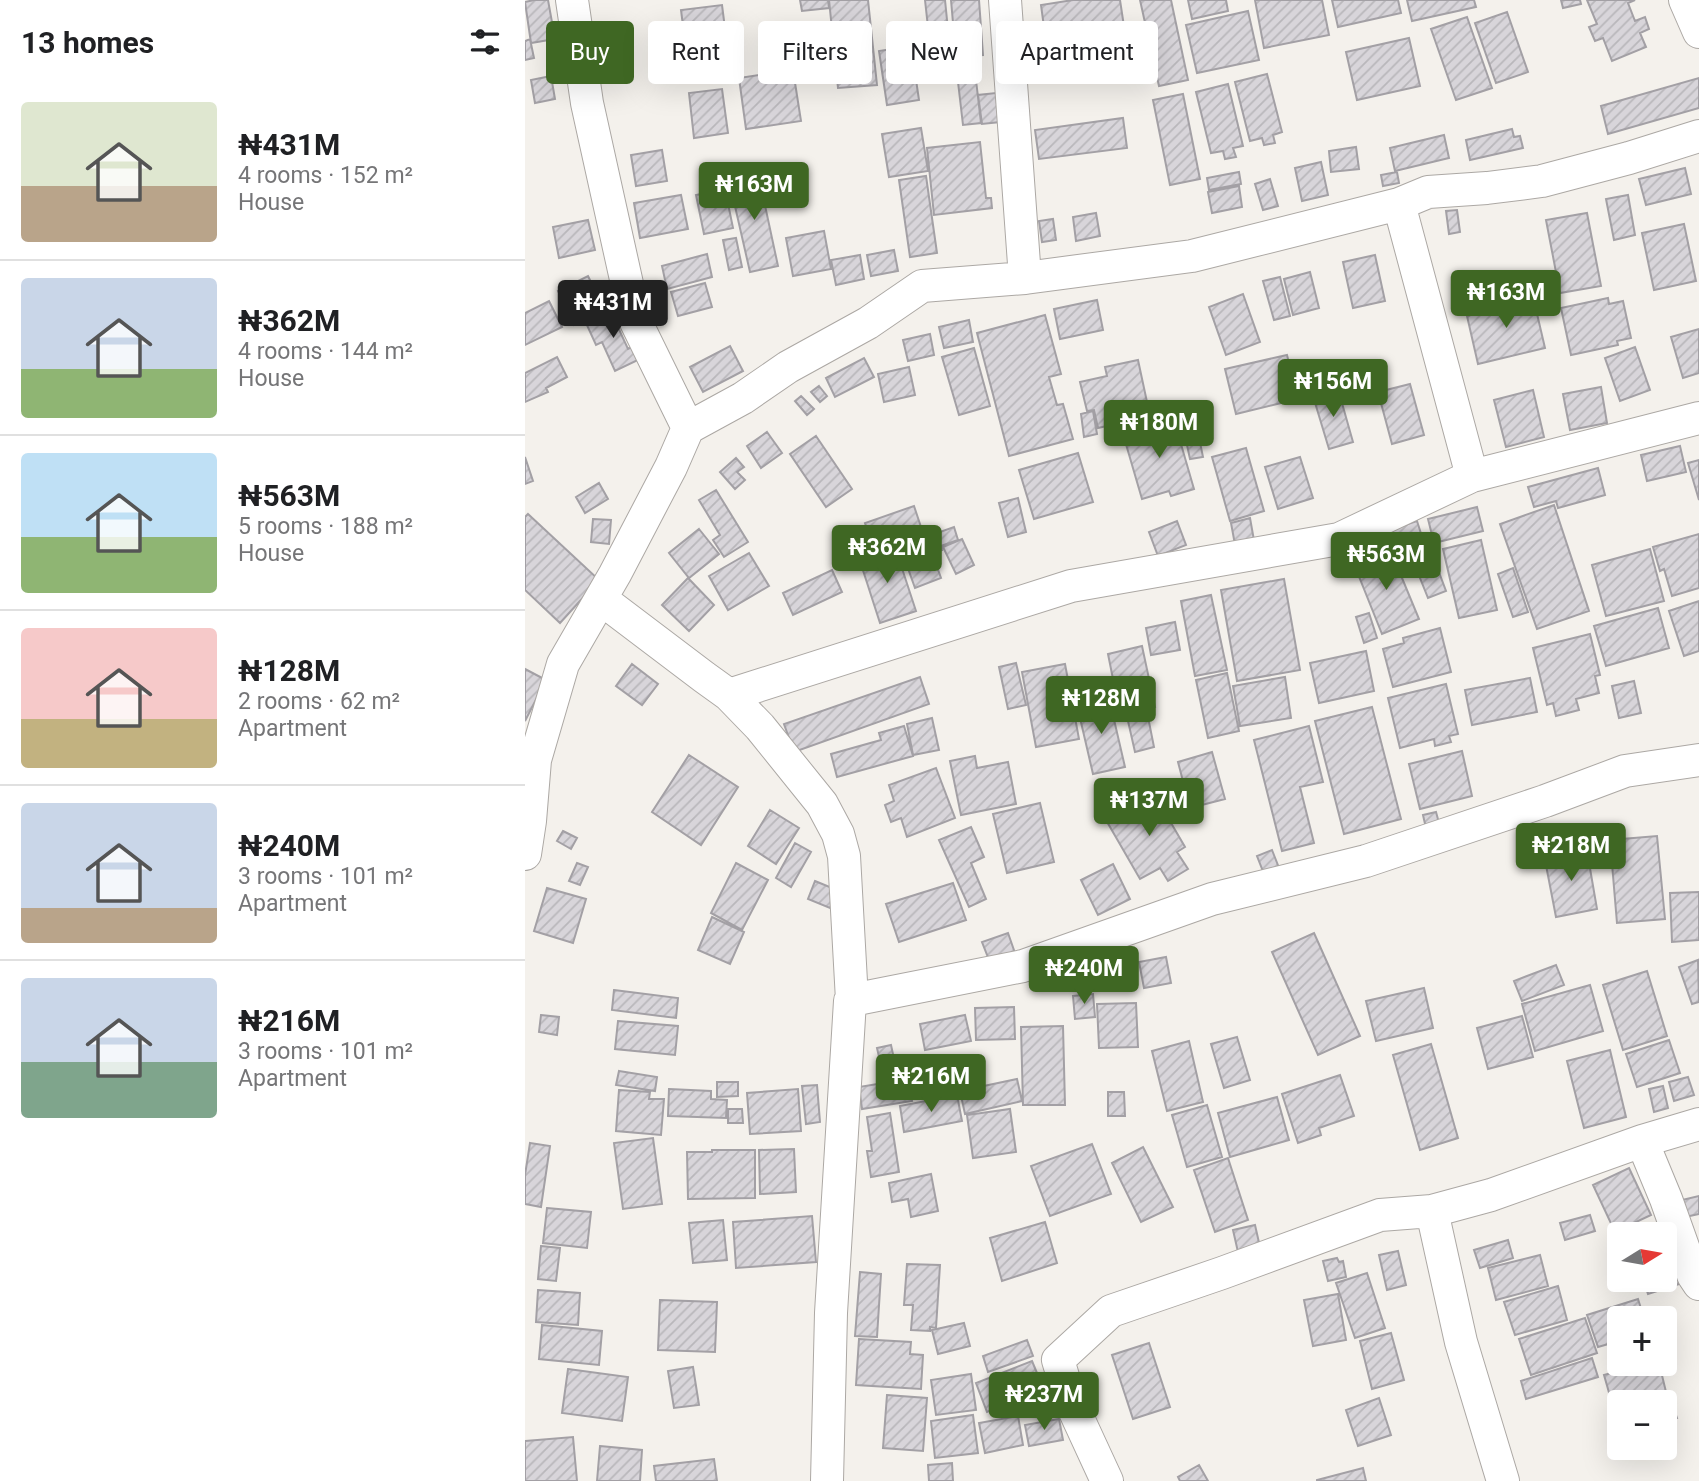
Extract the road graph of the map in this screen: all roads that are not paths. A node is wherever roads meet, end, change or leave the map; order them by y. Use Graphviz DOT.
graph roads {
  1 [pos="572,0"];
  2 [pos="1005,0"];
  3 [pos="1685,0"];
  4 [pos="1699,32"];
  5 [pos="1699,136"];
  6 [pos="1399,204"];
  7 [pos="1025,278"];
  8 [pos="1699,418"];
  9 [pos="688,428"];
  10 [pos="1472,476"];
  11 [pos="601,599"];
  12 [pos="729,695"];
  13 [pos="1699,760"];
  14 [pos="530,761"];
  15 [pos="525,855"];
  16 [pos="852,1000"];
  17 [pos="1699,1124"];
  18 [pos="1642,1141"];
  19 [pos="1432,1211"];
  20 [pos="1699,1284"];
  21 [pos="827,1481"];
  22 [pos="1107,1481"];
  23 [pos="1503,1481"];
  1 -- 9 [label="street"];
  2 -- 7 [label="street"];
  3 -- 4 [label="street"];
  5 -- 6 [label="street"];
  6 -- 7 [label="street"];
  6 -- 10 [label="street"];
  7 -- 9 [label="street"];
  8 -- 10 [label="street"];
  9 -- 11 [label="street"];
  10 -- 12 [label="street"];
  11 -- 12 [label="street"];
  11 -- 14 [label="street"];
  12 -- 16 [label="street"];
  13 -- 16 [label="street"];
  14 -- 15 [label="street"];
  16 -- 21 [label="street"];
  17 -- 18 [label="street"];
  18 -- 19 [label="street"];
  18 -- 20 [label="street"];
  19 -- 22 [label="street"];
  19 -- 23 [label="street"];
}
